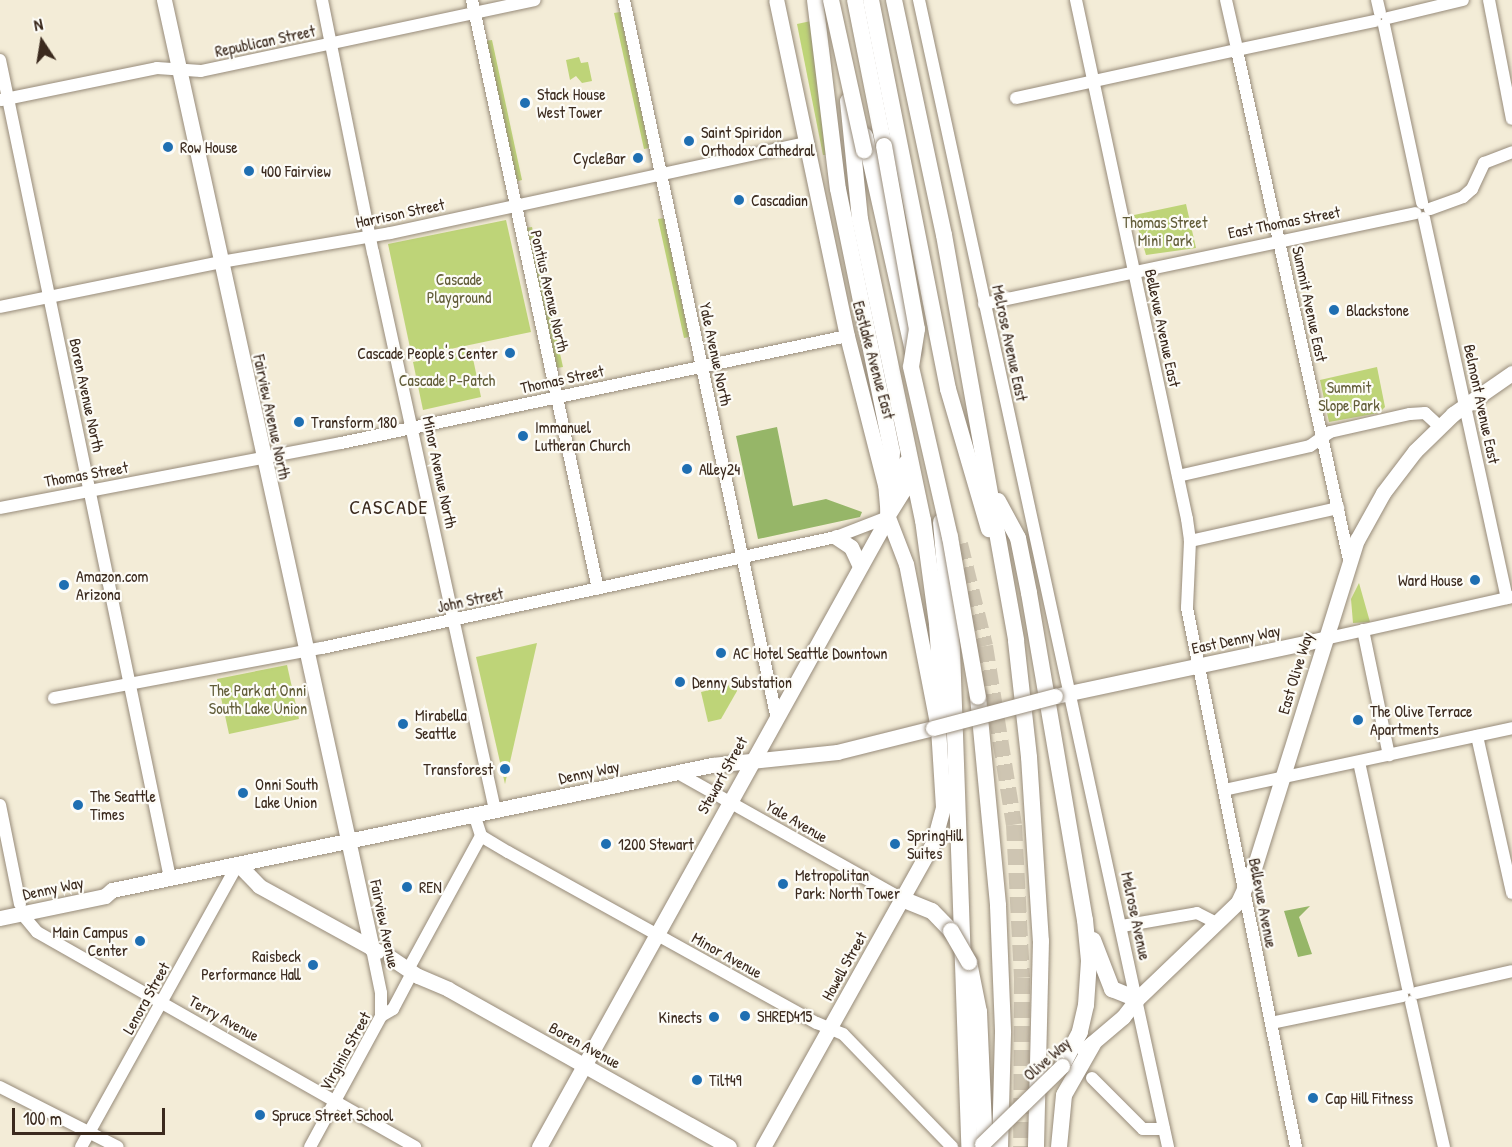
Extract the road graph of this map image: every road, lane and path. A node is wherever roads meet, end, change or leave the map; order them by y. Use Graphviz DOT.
graph roads {
  1 [pos="164,0"];
  2 [pos="322,0"];
  3 [pos="535,0"];
  4 [pos="624,0"];
  5 [pos="776,0"];
  6 [pos="815,0"];
  7 [pos="833,0"];
  8 [pos="855,0"];
  9 [pos="870,0"];
  10 [pos="894,0"];
  11 [pos="920,0"];
  12 [pos="1076,0"];
  13 [pos="1226,0"];
  14 [pos="1377,0"];
  15 [pos="1463,0"];
  16 [pos="1489,0"];
  17 [pos="473,6"];
  18 [pos="1382,19"];
  19 [pos="844,41"];
  20 [pos="332,43"];
  21 [pos="1237,50"];
  22 [pos="0,60"];
  23 [pos="179,70"];
  24 [pos="1094,81"];
  25 [pos="1016,98"];
  26 [pos="4,99"];
  27 [pos="1512,119"];
  28 [pos="806,143"];
  29 [pos="1512,152"];
  30 [pos="661,174"];
  31 [pos="514,205"];
  32 [pos="1423,211"];
  33 [pos="370,237"];
  34 [pos="1280,240"];
  35 [pos="221,262"];
  36 [pos="1134,270"];
  37 [pos="49,297"];
  38 [pos="984,304"];
  39 [pos="0,307"];
  40 [pos="847,336"];
  41 [pos="702,366"];
  42 [pos="911,367"];
  43 [pos="1512,373"];
  44 [pos="557,397"];
  45 [pos="1466,404"];
  46 [pos="1439,426"];
  47 [pos="414,428"];
  48 [pos="1323,438"];
  49 [pos="907,441"];
  50 [pos="934,443"];
  51 [pos="262,456"];
  52 [pos="1178,476"];
  53 [pos="991,487"];
  54 [pos="90,490"];
  55 [pos="0,508"];
  56 [pos="1338,508"];
  57 [pos="888,517"];
  58 [pos="836,537"];
  59 [pos="1190,541"];
  60 [pos="960,544"];
  61 [pos="742,558"];
  62 [pos="1349,560"];
  63 [pos="860,566"];
  64 [pos="598,589"];
  65 [pos="1009,593"];
  66 [pos="1510,597"];
  67 [pos="454,620"];
  68 [pos="1362,630"];
  69 [pos="1324,639"];
  70 [pos="305,650"];
  71 [pos="1200,665"];
  72 [pos="129,681"];
  73 [pos="1072,692"];
  74 [pos="54,698"];
  75 [pos="776,715"];
  76 [pos="938,728"];
  77 [pos="1512,728"];
  78 [pos="1477,736"];
  79 [pos="1389,755"];
  80 [pos="752,759"];
  81 [pos="1359,762"];
  82 [pos="676,772"];
  83 [pos="1282,779"];
  84 [pos="1224,790"];
  85 [pos="729,801"];
  86 [pos="0,805"];
  87 [pos="495,810"];
  88 [pos="474,814"];
  89 [pos="938,834"];
  90 [pos="481,836"];
  91 [pos="348,840"];
  92 [pos="237,864"];
  93 [pos="170,878"];
  94 [pos="1244,892"];
  95 [pos="1512,893"];
  96 [pos="902,899"];
  97 [pos="0,908"];
  98 [pos="21,909"];
  99 [pos="0,918"];
  100 [pos="1086,920"];
  101 [pos="1217,923"];
  102 [pos="1122,926"];
  103 [pos="655,935"];
  104 [pos="372,949"];
  105 [pos="1512,971"];
  106 [pos="415,972"];
  107 [pos="1409,995"];
  108 [pos="1137,999"];
  109 [pos="163,1002"];
  110 [pos="381,1016"];
  111 [pos="1270,1023"];
  112 [pos="829,1028"];
  113 [pos="1093,1044"];
  114 [pos="584,1064"];
  115 [pos="1062,1066"];
  116 [pos="1092,1078"];
  117 [pos="0,1087"];
  118 [pos="337,1100"];
  119 [pos="1164,1129"];
  120 [pos="88,1134"];
  121 [pos="81,1147"];
  122 [pos="118,1147"];
  123 [pos="310,1147"];
  124 [pos="415,1147"];
  125 [pos="539,1147"];
  126 [pos="729,1147"];
  127 [pos="763,1147"];
  128 [pos="952,1147"];
  129 [pos="969,1147"];
  130 [pos="979,1147"];
  131 [pos="985,1147"];
  132 [pos="1000,1147"];
  133 [pos="1036,1147"];
  134 [pos="1059,1147"];
  135 [pos="1168,1147"];
  136 [pos="1296,1147"];
  137 [pos="1444,1147"];
  1 -- 23 [label="main road, Fairview Avenue North"];
  2 -- 20 [label="street, Minor Avenue North"];
  3 -- 17 [label="street, Republican Street"];
  4 -- 30 [label="street, Yale Avenue North"];
  5 -- 28 [label="main road, Eastlake Avenue East"];
  6 -- 57 [label="highway"];
  7 -- 19 [label="highway"];
  7 -- 42 [label="highway, bridge"];
  8 -- 42 [label="highway, bridge"];
  9 -- 65 [label="highway"];
  10 -- 53 [label="highway"];
  11 -- 38 [label="street, Melrose Avenue East"];
  12 -- 24 [label="street, Bellevue Avenue East"];
  13 -- 21 [label="street, Summit Avenue East"];
  14 -- 18 [label="street, Belmont Avenue East"];
  15 -- 18 [label="street"];
  16 -- 27 [label="street"];
  17 -- 20 [label="street, Republican Street"];
  17 -- 31 [label="street, Pontius Avenue North"];
  18 -- 21 [label="street"];
  18 -- 32 [label="street, Belmont Avenue East"];
  19 -- 49 [label="highway"];
  19 -- 50 [label="highway"];
  20 -- 23 [label="street, Republican Street"];
  20 -- 33 [label="street, Minor Avenue North"];
  21 -- 24 [label="street"];
  21 -- 34 [label="street, Summit Avenue East"];
  22 -- 26 [label="street, Boren Avenue North"];
  23 -- 26 [label="street, Republican Street"];
  23 -- 35 [label="main road, Fairview Avenue North"];
  24 -- 25 [label="street"];
  24 -- 36 [label="street, Bellevue Avenue East"];
  26 -- 37 [label="street, Boren Avenue North"];
  28 -- 30 [label="street, Harrison Street"];
  28 -- 40 [label="main road, Eastlake Avenue East"];
  29 -- 32 [label="street, East Thomas Street"];
  30 -- 31 [label="street, Harrison Street"];
  30 -- 41 [label="street, Yale Avenue North"];
  31 -- 33 [label="street, Harrison Street"];
  31 -- 44 [label="street, Pontius Avenue North"];
  32 -- 34 [label="street, East Thomas Street"];
  32 -- 45 [label="street, Belmont Avenue East"];
  33 -- 35 [label="street, Harrison Street"];
  33 -- 47 [label="street, Minor Avenue North"];
  34 -- 36 [label="street, East Thomas Street"];
  34 -- 48 [label="street, Summit Avenue East"];
  35 -- 37 [label="street, Harrison Street"];
  35 -- 51 [label="main road, Fairview Avenue North"];
  36 -- 38 [label="street, East Thomas Street"];
  36 -- 52 [label="street, Bellevue Avenue East"];
  37 -- 39 [label="street, Harrison Street"];
  37 -- 54 [label="street, Boren Avenue North"];
  38 -- 73 [label="street, Melrose Avenue East"];
  40 -- 41 [label="street, Thomas Street"];
  40 -- 57 [label="main road, Eastlake Avenue East"];
  41 -- 44 [label="street, Thomas Street"];
  41 -- 61 [label="street, Yale Avenue North"];
  42 -- 132 [label="highway, bridge"];
  43 -- 45 [label="main road, East Olive Way"];
  44 -- 47 [label="street, Thomas Street"];
  44 -- 64 [label="street, Pontius Avenue North"];
  45 -- 46 [label="main road, East Olive Way"];
  45 -- 66 [label="street, Belmont Avenue East"];
  46 -- 48 [label="street"];
  46 -- 62 [label="main road, East Olive Way"];
  47 -- 51 [label="street, Thomas Street"];
  47 -- 67 [label="street, Minor Avenue North"];
  48 -- 52 [label="street"];
  48 -- 56 [label="street, Summit Avenue East"];
  49 -- 57 [label="highway"];
  49 -- 76 [label="highway"];
  50 -- 60 [label="highway"];
  50 -- 129 [label="highway"];
  51 -- 54 [label="street, Thomas Street"];
  51 -- 70 [label="main road, Fairview Avenue North"];
  52 -- 59 [label="street, Bellevue Avenue East"];
  53 -- 65 [label="highway"];
  53 -- 100 [label="highway"];
  54 -- 55 [label="street, Thomas Street"];
  54 -- 72 [label="street, Boren Avenue North"];
  56 -- 59 [label="street"];
  56 -- 62 [label="street, Summit Avenue East"];
  57 -- 58 [label="street, John Street"];
  57 -- 63 [label="main road, Stewart Street"];
  57 -- 76 [label="main road, Eastlake Avenue East"];
  58 -- 61 [label="street, John Street"];
  58 -- 63 [label="main road"];
  59 -- 71 [label="street, Bellevue Avenue East"];
  61 -- 64 [label="street, John Street"];
  61 -- 75 [label="street, Yale Avenue North"];
  62 -- 69 [label="main road, East Olive Way"];
  63 -- 75 [label="main road, Stewart Street"];
  64 -- 67 [label="street, John Street"];
  65 -- 133 [label="highway"];
  66 -- 68 [label="street, East Denny Way"];
  67 -- 70 [label="street, John Street"];
  67 -- 87 [label="street, Minor Avenue North"];
  68 -- 69 [label="street, East Denny Way"];
  68 -- 79 [label="street"];
  69 -- 71 [label="main road, East Denny Way"];
  69 -- 83 [label="main road, East Olive Way"];
  70 -- 72 [label="street, John Street"];
  70 -- 91 [label="main road, Fairview Avenue North"];
  71 -- 73 [label="main road, East Denny Way"];
  71 -- 84 [label="street, Bellevue Avenue"];
  72 -- 74 [label="street, John Street"];
  72 -- 93 [label="street, Boren Avenue North"];
  73 -- 80 [label="main road, Denny Way, bridge"];
  73 -- 102 [label="street, Melrose Avenue"];
  75 -- 80 [label="main road, Stewart Street"];
  76 -- 89 [label="main road, Eastlake Avenue East"];
  77 -- 78 [label="street"];
  78 -- 79 [label="street"];
  78 -- 95 [label="street"];
  79 -- 81 [label="street"];
  80 -- 82 [label="main road, Denny Way"];
  80 -- 85 [label="main road, Stewart Street"];
  81 -- 83 [label="street"];
  81 -- 107 [label="street"];
  82 -- 85 [label="street, Yale Avenue"];
  82 -- 87 [label="main road, Denny Way"];
  83 -- 84 [label="street"];
  83 -- 94 [label="main road, East Olive Way"];
  84 -- 94 [label="street, Bellevue Avenue"];
  85 -- 96 [label="street, Yale Avenue"];
  85 -- 103 [label="main road, Stewart Street"];
  86 -- 98 [label="street"];
  87 -- 88 [label="main road, Denny Way"];
  88 -- 90 [label="street"];
  88 -- 91 [label="main road, Denny Way"];
  89 -- 96 [label="main road, Howell Street"];
  90 -- 103 [label="street, Minor Avenue"];
  90 -- 106 [label="street, Virginia Street"];
  91 -- 92 [label="main road, Denny Way"];
  91 -- 104 [label="main road, Fairview Avenue"];
  92 -- 93 [label="main road, Denny Way"];
  92 -- 104 [label="main road, Boren Avenue"];
  92 -- 109 [label="street, Lenora Street"];
  93 -- 98 [label="main road, Denny Way"];
  94 -- 101 [label="main road, East Olive Way"];
  94 -- 111 [label="street, Bellevue Avenue"];
  96 -- 112 [label="main road, Howell Street"];
  96 -- 131 [label="highway, bridge"];
  97 -- 98 [label="main road, Denny Way"];
  98 -- 99 [label="main road, Denny Way"];
  98 -- 109 [label="street, Terry Avenue"];
  100 -- 108 [label="highway"];
  100 -- 115 [label="highway"];
  101 -- 102 [label="street"];
  101 -- 108 [label="main road, East Olive Way"];
  102 -- 108 [label="street, Melrose Avenue"];
  103 -- 112 [label="street, Minor Avenue"];
  103 -- 114 [label="main road, Stewart Street"];
  104 -- 106 [label="main road, Boren Avenue"];
  104 -- 110 [label="street, Fairview Avenue"];
  105 -- 107 [label="street"];
  106 -- 110 [label="street, Virginia Street"];
  106 -- 114 [label="main road, Boren Avenue"];
  107 -- 111 [label="street"];
  107 -- 137 [label="street"];
  108 -- 113 [label="main road, Olive Way"];
  108 -- 119 [label="street, Melrose Avenue"];
  109 -- 118 [label="street, Terry Avenue"];
  109 -- 120 [label="street, Lenora Street"];
  110 -- 118 [label="street, Virginia Street"];
  111 -- 136 [label="street, Bellevue Avenue"];
  112 -- 127 [label="main road, Howell Street"];
  112 -- 128 [label="street, Minor Avenue"];
  113 -- 115 [label="main road, Olive Way"];
  113 -- 134 [label="highway"];
  114 -- 125 [label="main road, Stewart Street"];
  114 -- 126 [label="main road, Boren Avenue"];
  115 -- 130 [label="main road, Olive Way, bridge"];
  116 -- 119 [label="street"];
  117 -- 120 [label="street"];
  118 -- 123 [label="street, Virginia Street"];
  118 -- 124 [label="street, Terry Avenue"];
  119 -- 135 [label="street, Melrose Avenue"];
  120 -- 121 [label="street, Lenora Street"];
  120 -- 122 [label="street"];
}
